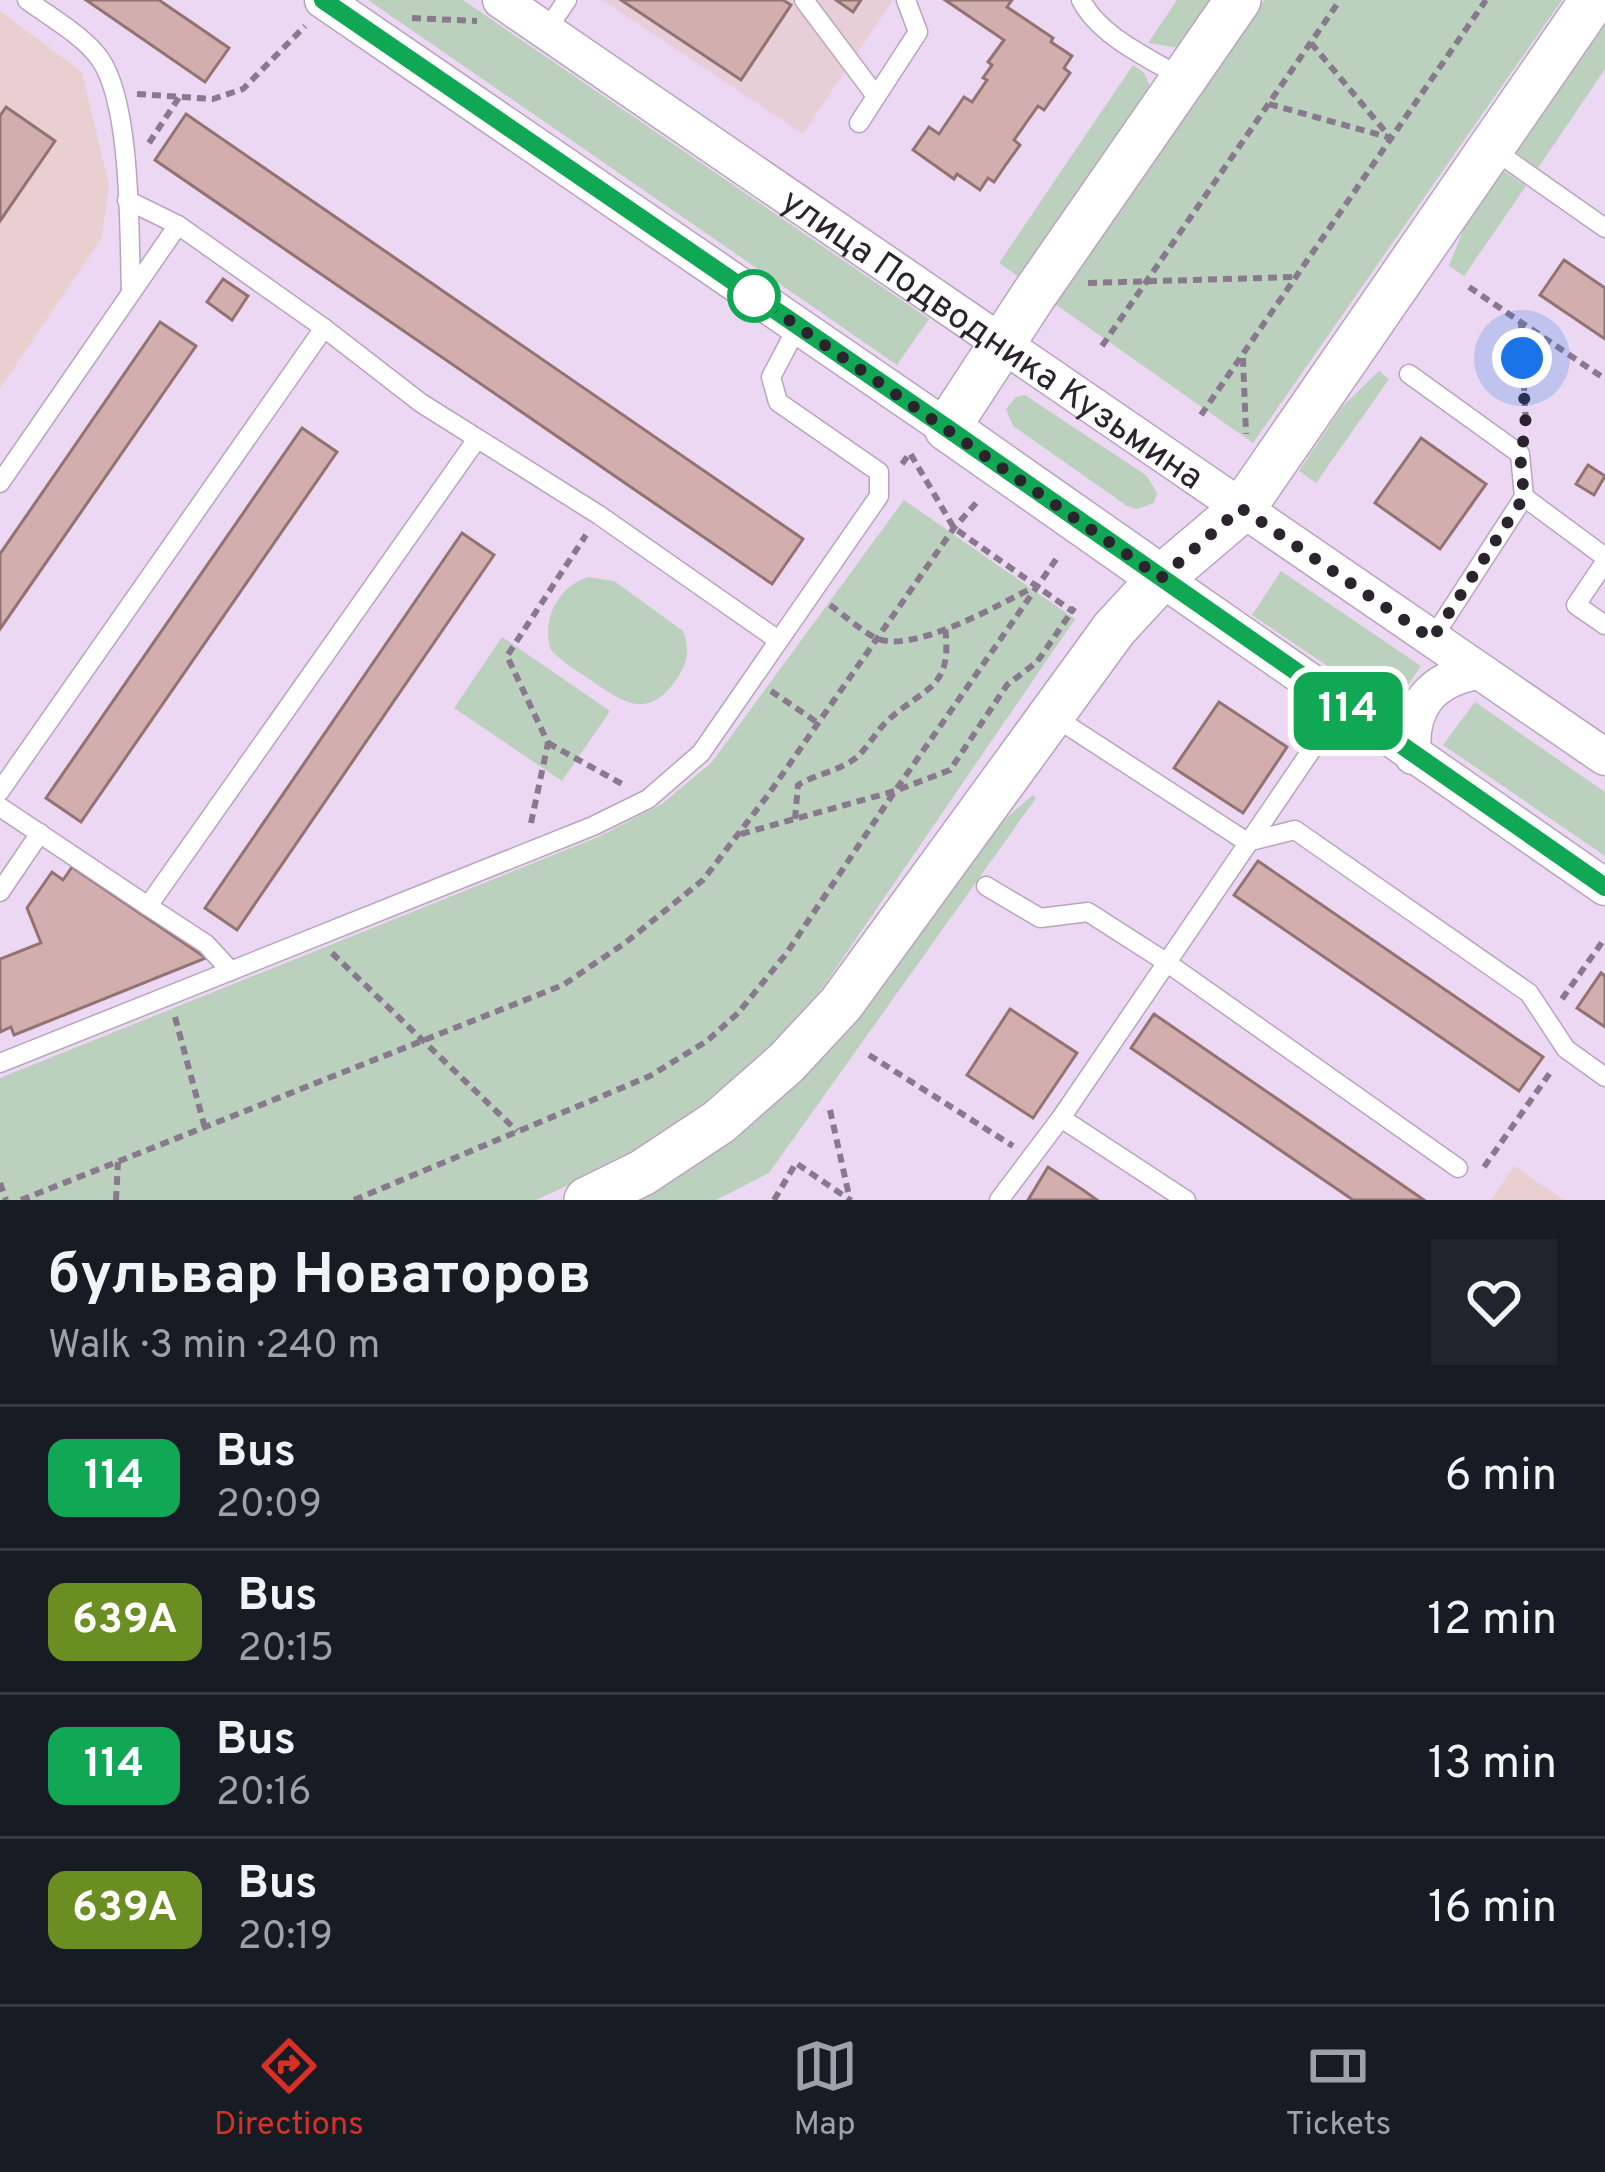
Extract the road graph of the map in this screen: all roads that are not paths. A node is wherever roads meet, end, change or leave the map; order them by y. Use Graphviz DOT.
graph roads {
  1 [pos="27,0"];
  2 [pos="567,0"];
  3 [pos="804,0"];
  4 [pos="906,0"];
  5 [pos="1081,0"];
  6 [pos="1238,0"];
  7 [pos="1593,0"];
  8 [pos="334,7"];
  9 [pos="523,16"];
  10 [pos="1184,79"];
  11 [pos="876,96"];
  12 [pos="859,123"];
  13 [pos="1491,148"];
  14 [pos="128,200"];
  15 [pos="178,225"];
  16 [pos="1605,228"];
  17 [pos="131,292"];
  18 [pos="798,326"];
  19 [pos="324,328"];
  20 [pos="1003,345"];
  21 [pos="1409,374"];
  22 [pos="476,439"];
  23 [pos="929,441"];
  24 [pos="0,484"];
  25 [pos="1524,497"];
  26 [pos="1241,508"];
  27 [pos="1605,560"];
  28 [pos="1161,578"];
  29 [pos="1605,625"];
  30 [pos="1432,639"];
  31 [pos="778,640"];
  32 [pos="1478,671"];
  33 [pos="1053,716"];
  34 [pos="1319,739"];
  35 [pos="1413,756"];
  36 [pos="1605,757"];
  37 [pos="0,791"];
  38 [pos="0,807"];
  39 [pos="40,833"];
  40 [pos="1247,842"];
  41 [pos="986,886"];
  42 [pos="1605,887"];
  43 [pos="0,892"];
  44 [pos="148,906"];
  45 [pos="1166,962"];
  46 [pos="231,971"];
  47 [pos="0,1063"];
  48 [pos="1605,1077"];
  49 [pos="1061,1118"];
  50 [pos="1458,1168"];
  51 [pos="586,1200"];
  52 [pos="999,1200"];
  53 [pos="1186,1200"];
  1 -- 14 [label="lane"];
  2 -- 9 [label="lane"];
  3 -- 11 [label="lane"];
  4 -- 11 [label="lane"];
  5 -- 10 [label="lane"];
  6 -- 10 [label="street"];
  7 -- 13 [label="street"];
  8 -- 18 [label="street"];
  9 -- 20 [label="street, улица Подводника Кузьмина"];
  10 -- 20 [label="street"];
  11 -- 12 [label="lane"];
  13 -- 16 [label="lane"];
  13 -- 26 [label="street"];
  14 -- 15 [label="lane"];
  14 -- 17 [label="lane"];
  15 -- 17 [label="lane"];
  15 -- 19 [label="lane"];
  17 -- 24 [label="lane"];
  18 -- 23 [label="street"];
  18 -- 31 [label="lane"];
  19 -- 22 [label="lane"];
  19 -- 37 [label="lane"];
  20 -- 23 [label="street"];
  20 -- 26 [label="street, улица Подводника Кузьмина"];
  21 -- 25 [label="lane"];
  22 -- 31 [label="lane"];
  22 -- 44 [label="lane"];
  23 -- 28 [label="street"];
  25 -- 27 [label="lane"];
  25 -- 30 [label="lane"];
  26 -- 28 [label="street"];
  26 -- 30 [label="street, улица Подводника Кузьмина"];
  27 -- 29 [label="lane"];
  28 -- 33 [label="street"];
  28 -- 35 [label="street"];
  30 -- 32 [label="street, улица Подводника Кузьмина"];
  31 -- 46 [label="lane"];
  32 -- 35 [label="street"];
  32 -- 36 [label="street, улица Подводника Кузьмина"];
  33 -- 40 [label="lane"];
  33 -- 51 [label="street"];
  34 -- 40 [label="lane"];
  35 -- 42 [label="street"];
  38 -- 39 [label="lane"];
  39 -- 43 [label="lane"];
  39 -- 44 [label="lane"];
  40 -- 45 [label="lane"];
  40 -- 48 [label="lane"];
  41 -- 45 [label="lane"];
  44 -- 46 [label="lane"];
  45 -- 49 [label="lane"];
  45 -- 50 [label="lane"];
  46 -- 47 [label="lane"];
  49 -- 52 [label="lane"];
  49 -- 53 [label="lane"];
}
